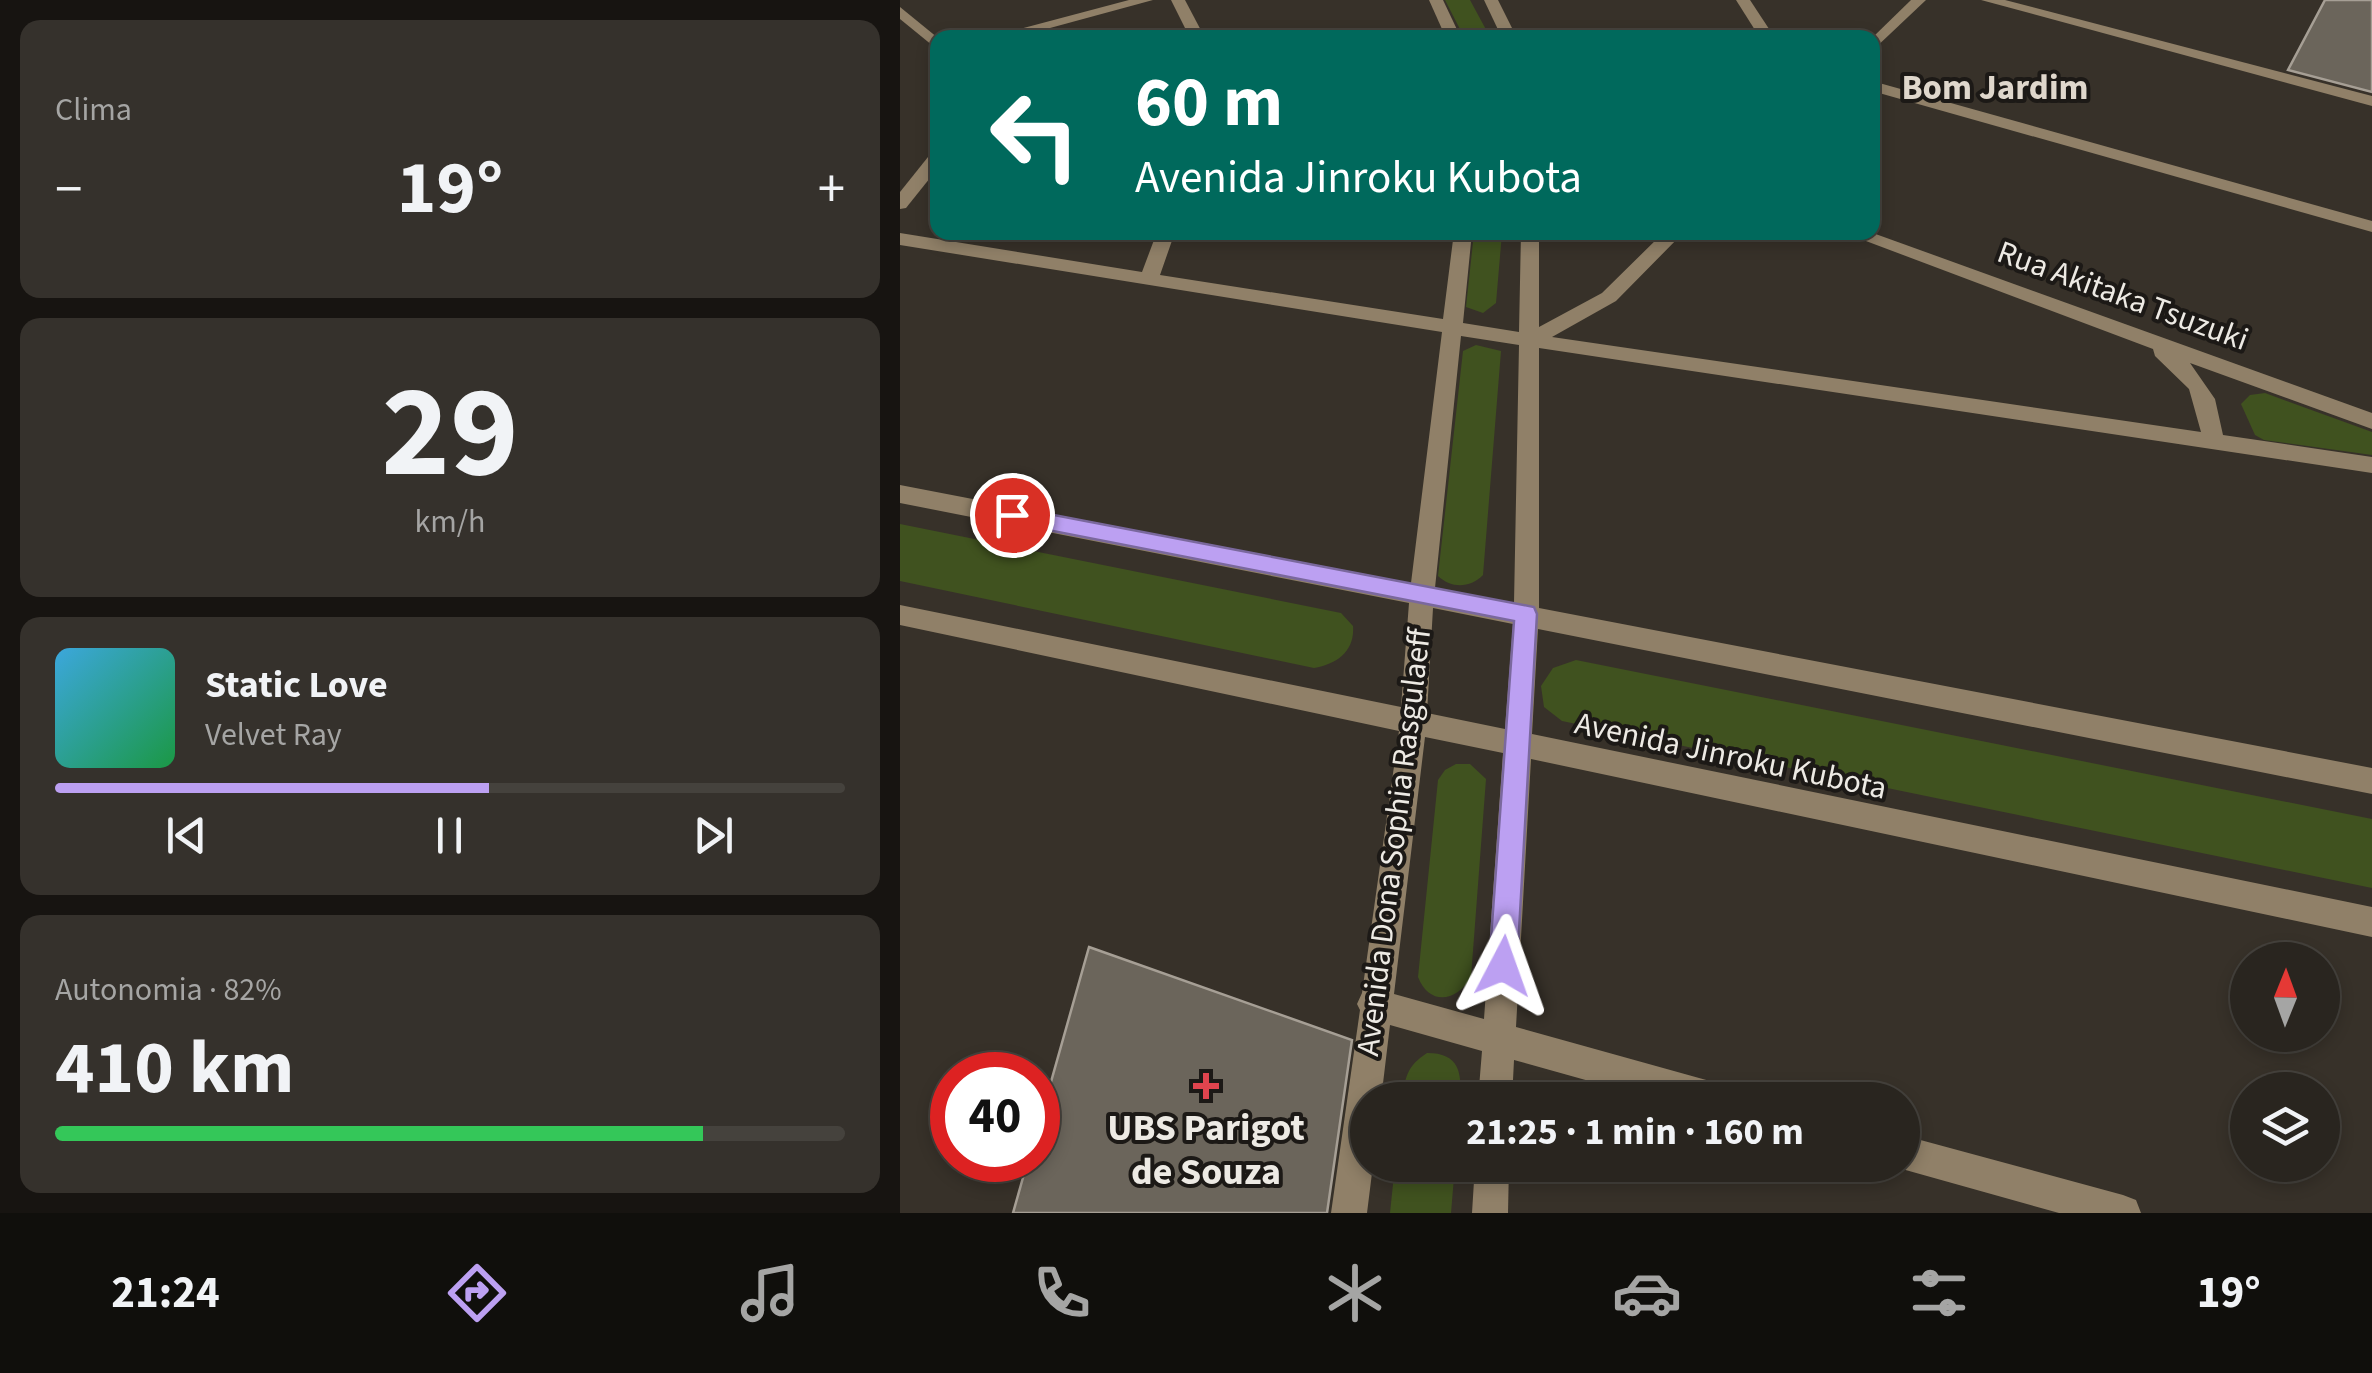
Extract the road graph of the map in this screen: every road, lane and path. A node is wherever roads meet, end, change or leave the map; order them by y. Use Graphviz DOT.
graph roads {
  1 [pos="1146,0"];
  2 [pos="1178,0"];
  3 [pos="1436,0"];
  4 [pos="1490,0"];
  5 [pos="1743,0"];
  6 [pos="1919,0"];
  7 [pos="1988,0"];
  8 [pos="900,11"];
  9 [pos="1025,30"];
  10 [pos="1194,30"];
  11 [pos="1450,30"];
  12 [pos="1506,30"];
  13 [pos="1763,30"];
  14 [pos="930,39"];
  15 [pos="1880,39"];
  16 [pos="1880,88"];
  17 [pos="2372,101"];
  18 [pos="930,166"];
  19 [pos="900,204"];
  20 [pos="2372,227"];
  21 [pos="900,240"];
  22 [pos="1163,240"];
  23 [pos="1462,240"];
  24 [pos="1530,240"];
  25 [pos="1666,240"];
  26 [pos="1873,240"];
  27 [pos="1149,279"];
  28 [pos="1452,327"];
  29 [pos="2137,334"];
  30 [pos="1530,340"];
  31 [pos="2372,421"];
  32 [pos="2212,439"];
  33 [pos="2372,465"];
  34 [pos="900,494"];
  35 [pos="1422,593"];
  36 [pos="1526,614"];
  37 [pos="900,616"];
  38 [pos="1413,724"];
  39 [pos="1520,747"];
  40 [pos="2372,781"];
  41 [pos="2372,922"];
  42 [pos="1374,1004"];
  43 [pos="1498,1039"];
  44 [pos="1496,1082"];
  45 [pos="1652,1082"];
  46 [pos="1920,1157"];
  47 [pos="1491,1182"];
  48 [pos="1348,1213"];
  49 [pos="1490,1213"];
  50 [pos="2123,1213"];
  1 -- 9 [label="street"];
  2 -- 10 [label="street"];
  3 -- 11 [label="street"];
  4 -- 12 [label="street"];
  5 -- 13 [label="street"];
  6 -- 15 [label="street"];
  7 -- 17 [label="street"];
  8 -- 14 [label="street"];
  16 -- 20 [label="street"];
  18 -- 19 [label="street"];
  21 -- 27 [label="street"];
  22 -- 27 [label="street"];
  23 -- 28 [label="street, Avenida Dona Sophia Rasgulaeff"];
  24 -- 30 [label="street"];
  25 -- 30 [label="street"];
  26 -- 29 [label="street, Rua Akitaka Tsuzuki"];
  27 -- 28 [label="street"];
  28 -- 30 [label="street"];
  28 -- 35 [label="street, Avenida Dona Sophia Rasgulaeff"];
  29 -- 31 [label="street, Rua Akitaka Tsuzuki"];
  29 -- 32 [label="street"];
  30 -- 32 [label="street"];
  30 -- 36 [label="street"];
  32 -- 33 [label="street"];
  34 -- 35 [label="street"];
  35 -- 36 [label="street"];
  35 -- 38 [label="street, Avenida Dona Sophia Rasgulaeff"];
  36 -- 39 [label="street"];
  36 -- 40 [label="street"];
  37 -- 38 [label="street, Avenida Jinroku Kubota"];
  38 -- 39 [label="street, Avenida Jinroku Kubota"];
  38 -- 42 [label="street, Avenida Dona Sophia Rasgulaeff"];
  39 -- 41 [label="street, Avenida Jinroku Kubota"];
  39 -- 43 [label="street"];
  42 -- 43 [label="street"];
  42 -- 48 [label="street, Avenida Dona Sophia Rasgulaeff"];
  43 -- 44 [label="street"];
  43 -- 45 [label="street"];
  46 -- 50 [label="street"];
  47 -- 49 [label="street"];
}
